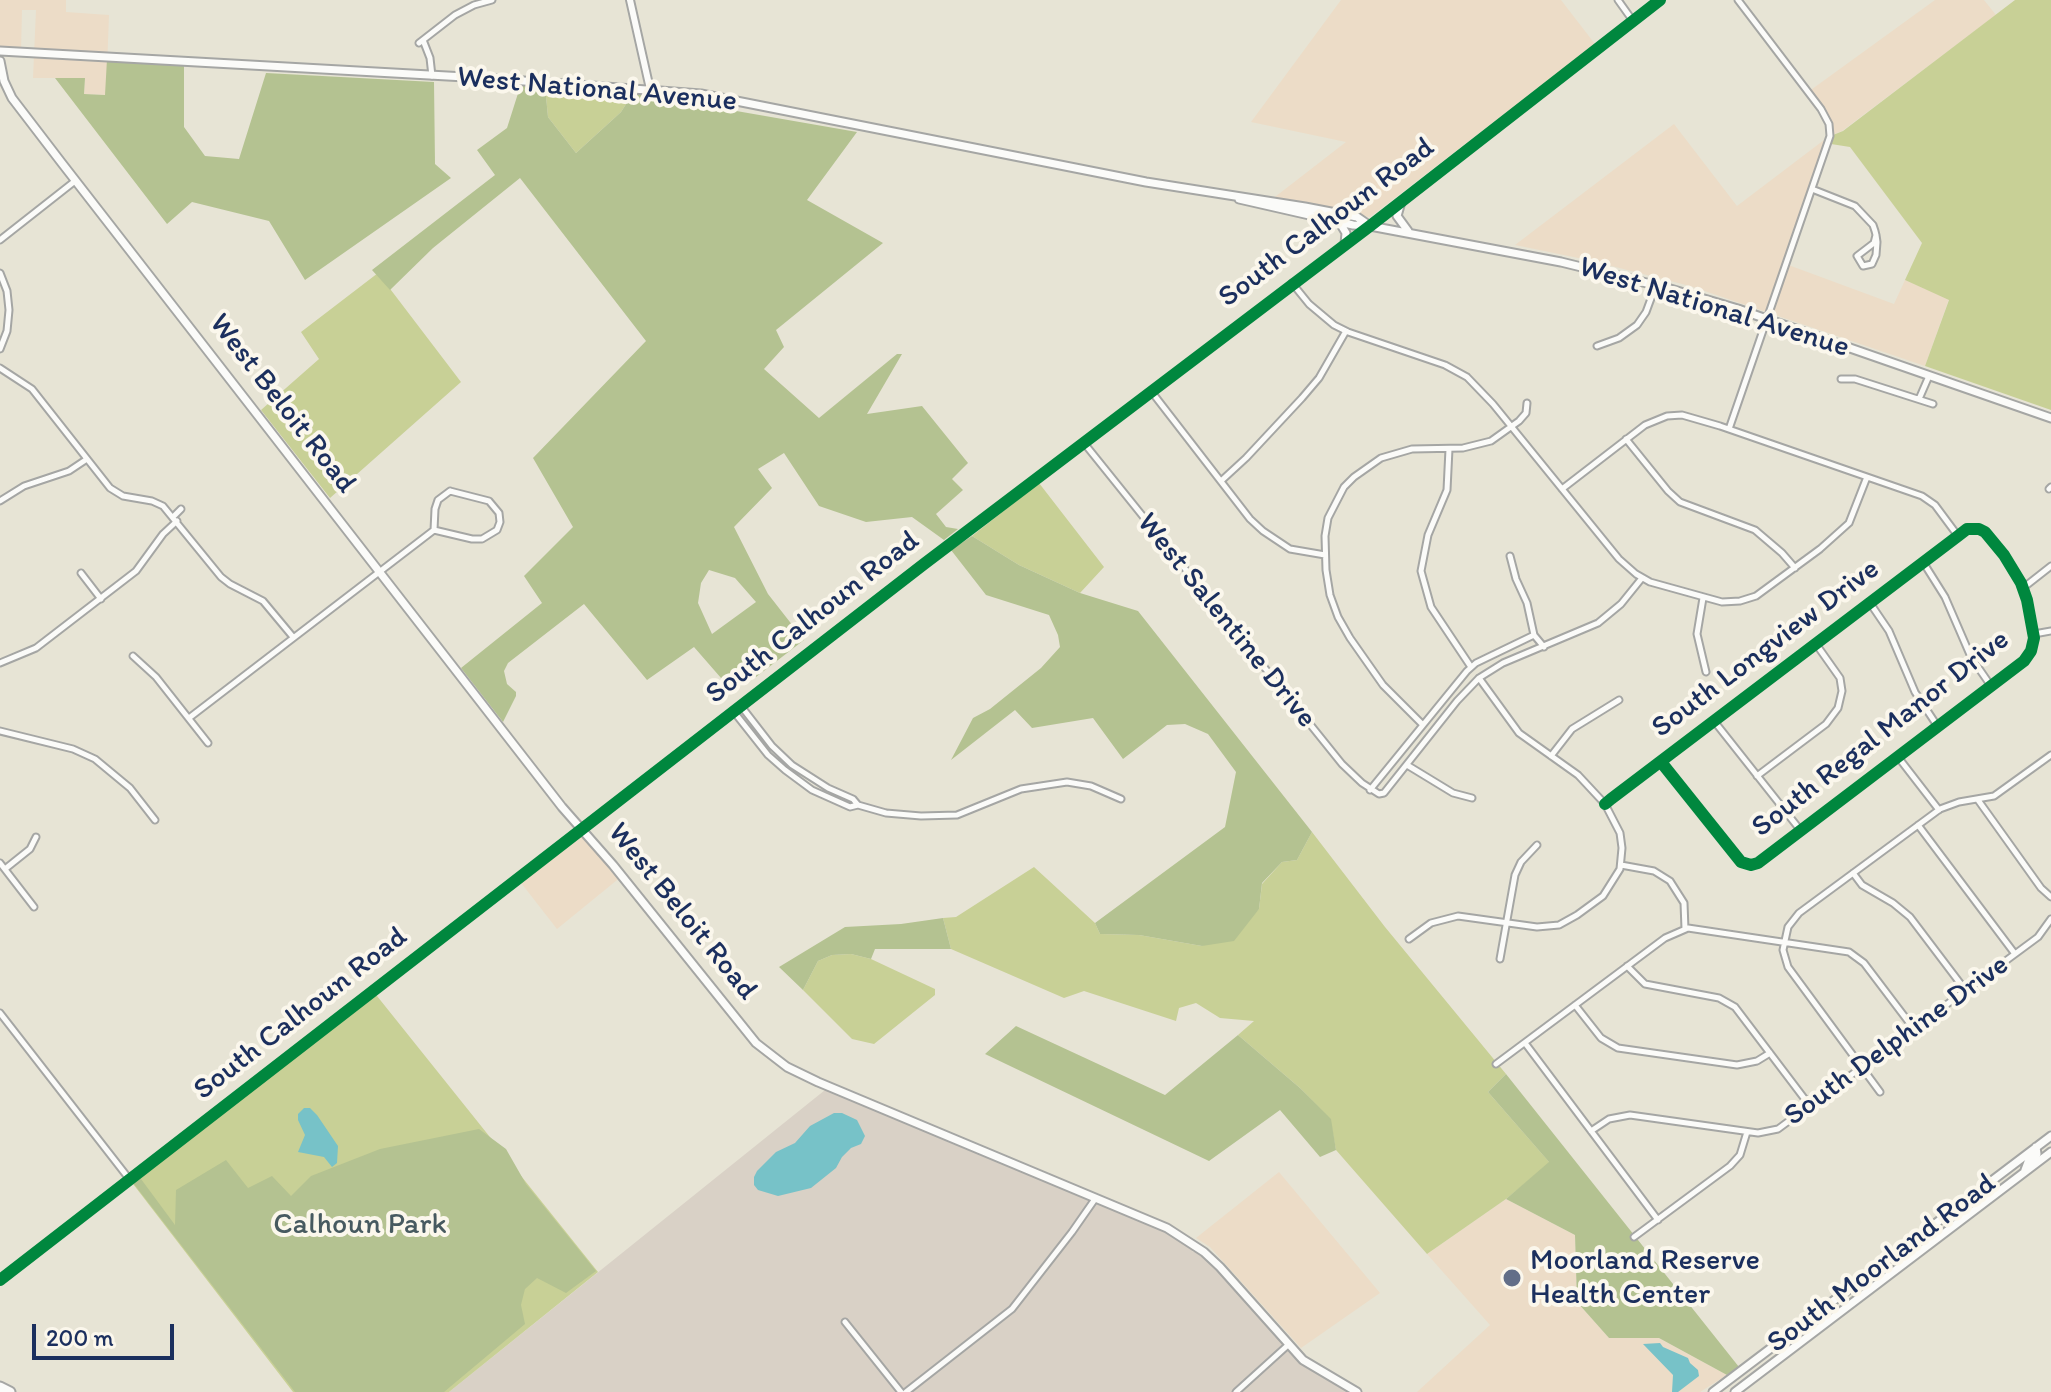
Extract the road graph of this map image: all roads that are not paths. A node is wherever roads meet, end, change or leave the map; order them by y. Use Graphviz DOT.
graph roads {
  1 [pos="492,0"];
  2 [pos="630,0"];
  3 [pos="1618,0"];
  4 [pos="1660,0"];
  5 [pos="1738,0"];
  6 [pos="473,2"];
  7 [pos="1633,21"];
  8 [pos="0,51"];
  9 [pos="0,61"];
  10 [pos="432,76"];
  11 [pos="650,89"];
  12 [pos="75,181"];
  13 [pos="1812,189"];
  14 [pos="1233,197"];
  15 [pos="1401,202"];
  16 [pos="1334,220"];
  17 [pos="1370,226"];
  18 [pos="1410,233"];
  19 [pos="1876,235"];
  20 [pos="0,240"];
  21 [pos="1345,244"];
  22 [pos="0,273"];
  23 [pos="1292,283"];
  24 [pos="1656,285"];
  25 [pos="1766,319"];
  26 [pos="1346,331"];
  27 [pos="1597,346"];
  28 [pos="0,349"];
  29 [pos="0,368"];
  30 [pos="1929,376"];
  31 [pos="1841,379"];
  32 [pos="1151,391"];
  33 [pos="1919,399"];
  34 [pos="1527,403"];
  35 [pos="1933,404"];
  36 [pos="2051,418"];
  37 [pos="1512,427"];
  38 [pos="1729,429"];
  39 [pos="1625,439"];
  40 [pos="1084,443"];
  41 [pos="1449,449"];
  42 [pos="87,459"];
  43 [pos="1867,477"];
  44 [pos="1221,481"];
  45 [pos="1562,489"];
  46 [pos="0,501"];
  47 [pos="181,509"];
  48 [pos="176,518"];
  49 [pos="434,530"];
  50 [pos="1958,536"];
  51 [pos="1325,555"];
  52 [pos="1510,556"];
  53 [pos="1923,562"];
  54 [pos="2051,566"];
  55 [pos="1795,568"];
  56 [pos="379,571"];
  57 [pos="81,573"];
  58 [pos="1642,578"];
  59 [pos="2023,588"];
  60 [pos="1703,598"];
  61 [pos="101,599"];
  62 [pos="1870,603"];
  63 [pos="2051,631"];
  64 [pos="2034,634"];
  65 [pos="1534,635"];
  66 [pos="293,637"];
  67 [pos="1816,644"];
  68 [pos="1544,647"];
  69 [pos="133,656"];
  70 [pos="0,663"];
  71 [pos="1471,667"];
  72 [pos="1706,672"];
  73 [pos="1479,678"];
  74 [pos="1991,686"];
  75 [pos="1619,700"];
  76 [pos="741,706"];
  77 [pos="734,712"];
  78 [pos="189,718"];
  79 [pos="1714,721"];
  80 [pos="1422,724"];
  81 [pos="1938,727"];
  82 [pos="0,731"];
  83 [pos="208,743"];
  84 [pos="2051,755"];
  85 [pos="1551,756"];
  86 [pos="1898,757"];
  87 [pos="1661,762"];
  88 [pos="791,764"];
  89 [pos="1407,765"];
  90 [pos="785,770"];
  91 [pos="1757,776"];
  92 [pos="823,785"];
  93 [pos="1373,791"];
  94 [pos="819,793"];
  95 [pos="1472,798"];
  96 [pos="1121,799"];
  97 [pos="1978,800"];
  98 [pos="1605,804"];
  99 [pos="858,805"];
  100 [pos="1939,810"];
  101 [pos="155,820"];
  102 [pos="1918,825"];
  103 [pos="582,830"];
  104 [pos="1801,831"];
  105 [pos="36,837"];
  106 [pos="1537,845"];
  107 [pos="1621,865"];
  108 [pos="2,866"];
  109 [pos="1853,873"];
  110 [pos="2051,897"];
  111 [pos="34,907"];
  112 [pos="2051,919"];
  113 [pos="1507,922"];
  114 [pos="1685,929"];
  115 [pos="1409,939"];
  116 [pos="1784,941"];
  117 [pos="2015,954"];
  118 [pos="1500,959"];
  119 [pos="1627,966"];
  120 [pos="1966,991"];
  121 [pos="1575,1005"];
  122 [pos="0,1013"];
  123 [pos="1914,1029"];
  124 [pos="1525,1043"];
  125 [pos="1770,1053"];
  126 [pos="1496,1064"];
  127 [pos="1862,1068"];
  128 [pos="1880,1092"];
  129 [pos="1810,1106"];
  130 [pos="1591,1131"];
  131 [pos="1747,1132"];
  132 [pos="2051,1136"];
  133 [pos="2036,1147"];
  134 [pos="2051,1152"];
  135 [pos="2022,1158"];
  136 [pos="2025,1172"];
  137 [pos="130,1180"];
  138 [pos="2009,1184"];
  139 [pos="1095,1199"];
  140 [pos="1658,1220"];
  141 [pos="1634,1237"];
  142 [pos="0,1280"];
  143 [pos="1850,1288"];
  144 [pos="1857,1299"];
  145 [pos="845,1322"];
  146 [pos="1288,1345"];
  147 [pos="0,1387"];
  148 [pos="10,1392"];
  149 [pos="903,1392"];
  150 [pos="1236,1392"];
  151 [pos="1357,1392"];
  152 [pos="1713,1392"];
  153 [pos="1735,1392"];
  1 -- 6 [label="street"];
  2 -- 11 [label="street"];
  3 -- 7 [label="street"];
  4 -- 7 [label="street, South Calhoun Road"];
  5 -- 13 [label="street"];
  6 -- 10 [label="street"];
  7 -- 15 [label="street, South Calhoun Road"];
  8 -- 10 [label="main road, West National Avenue"];
  9 -- 12 [label="main road, West Beloit Road"];
  10 -- 11 [label="main road, West National Avenue"];
  11 -- 14 [label="main road, West National Avenue"];
  12 -- 20 [label="street"];
  12 -- 56 [label="main road, West Beloit Road"];
  13 -- 19 [label="street"];
  13 -- 25 [label="street"];
  14 -- 16 [label="main road, West National Avenue"];
  14 -- 17 [label="main road, West National Avenue"];
  15 -- 17 [label="street, South Calhoun Road"];
  15 -- 18 [label="main road"];
  16 -- 17 [label="main road, West National Avenue"];
  16 -- 21 [label="main road"];
  17 -- 18 [label="main road, West National Avenue"];
  17 -- 21 [label="street, South Calhoun Road"];
  18 -- 24 [label="main road, West National Avenue"];
  19 -- 19 [label="street"];
  21 -- 23 [label="street, South Calhoun Road"];
  22 -- 28 [label="street"];
  23 -- 26 [label="street"];
  23 -- 32 [label="street, South Calhoun Road"];
  24 -- 25 [label="main road, West National Avenue"];
  24 -- 27 [label="street"];
  25 -- 30 [label="main road, West National Avenue"];
  25 -- 38 [label="street"];
  26 -- 37 [label="street"];
  26 -- 44 [label="street"];
  29 -- 42 [label="street"];
  30 -- 33 [label="street"];
  30 -- 36 [label="main road, West National Avenue"];
  31 -- 33 [label="street"];
  32 -- 40 [label="street, South Calhoun Road"];
  32 -- 44 [label="street"];
  33 -- 35 [label="street"];
  34 -- 37 [label="street"];
  37 -- 41 [label="street"];
  37 -- 45 [label="street"];
  38 -- 39 [label="street"];
  38 -- 43 [label="street"];
  39 -- 45 [label="street"];
  39 -- 55 [label="street"];
  40 -- 76 [label="street, South Calhoun Road"];
  40 -- 93 [label="street, West Salentine Drive"];
  41 -- 51 [label="street"];
  41 -- 71 [label="street"];
  42 -- 46 [label="street"];
  42 -- 48 [label="street"];
  43 -- 50 [label="street"];
  43 -- 55 [label="street"];
  44 -- 51 [label="street"];
  45 -- 58 [label="street"];
  47 -- 48 [label="street"];
  48 -- 61 [label="street"];
  48 -- 66 [label="street"];
  49 -- 49 [label="street"];
  49 -- 56 [label="street"];
  50 -- 53 [label="street, South Longview Drive"];
  50 -- 59 [label="street"];
  51 -- 80 [label="street"];
  52 -- 65 [label="street"];
  53 -- 62 [label="street, South Longview Drive"];
  53 -- 74 [label="street"];
  54 -- 59 [label="street, South Regal Manor Drive"];
  55 -- 60 [label="street"];
  56 -- 66 [label="street"];
  56 -- 103 [label="main road, West Beloit Road"];
  57 -- 61 [label="street"];
  58 -- 60 [label="street"];
  58 -- 68 [label="street"];
  59 -- 64 [label="street, South Regal Manor Drive"];
  60 -- 72 [label="street"];
  61 -- 70 [label="street"];
  62 -- 67 [label="street, South Longview Drive"];
  62 -- 81 [label="street"];
  63 -- 64 [label="street"];
  64 -- 74 [label="street, South Regal Manor Drive"];
  65 -- 68 [label="street"];
  65 -- 71 [label="street"];
  66 -- 78 [label="street"];
  67 -- 79 [label="street, South Longview Drive"];
  67 -- 91 [label="street"];
  68 -- 73 [label="street"];
  69 -- 78 [label="street"];
  71 -- 80 [label="street"];
  73 -- 85 [label="street"];
  73 -- 89 [label="street"];
  74 -- 81 [label="street, South Regal Manor Drive"];
  75 -- 85 [label="street"];
  76 -- 77 [label="street, South Calhoun Road"];
  76 -- 88 [label="street"];
  77 -- 90 [label="street"];
  77 -- 103 [label="street, South Calhoun Road"];
  78 -- 83 [label="street"];
  79 -- 87 [label="street, South Longview Drive"];
  79 -- 91 [label="street"];
  80 -- 93 [label="street"];
  81 -- 86 [label="street, South Regal Manor Drive"];
  82 -- 101 [label="street"];
  84 -- 97 [label="street"];
  85 -- 98 [label="street"];
  86 -- 100 [label="street"];
  86 -- 104 [label="street, South Regal Manor Drive"];
  87 -- 98 [label="street, South Longview Drive"];
  87 -- 104 [label="street, South Regal Manor Drive"];
  88 -- 90 [label="street"];
  88 -- 92 [label="street"];
  89 -- 93 [label="street"];
  89 -- 95 [label="street"];
  90 -- 94 [label="street"];
  91 -- 104 [label="street"];
  92 -- 94 [label="street"];
  92 -- 99 [label="street"];
  94 -- 99 [label="street"];
  96 -- 99 [label="street"];
  97 -- 100 [label="street"];
  97 -- 110 [label="street"];
  98 -- 107 [label="street"];
  100 -- 102 [label="street"];
  102 -- 109 [label="street"];
  102 -- 117 [label="street"];
  103 -- 137 [label="street, South Calhoun Road"];
  103 -- 139 [label="main road, West Beloit Road"];
  105 -- 108 [label="street"];
  106 -- 113 [label="street"];
  107 -- 113 [label="street"];
  107 -- 114 [label="street"];
  108 -- 111 [label="street"];
  109 -- 116 [label="street"];
  109 -- 120 [label="street"];
  112 -- 117 [label="street, South Delphine Drive"];
  113 -- 115 [label="street"];
  113 -- 118 [label="street"];
  114 -- 116 [label="street"];
  114 -- 119 [label="street"];
  116 -- 123 [label="street"];
  116 -- 127 [label="street"];
  117 -- 120 [label="street, South Delphine Drive"];
  119 -- 121 [label="street"];
  119 -- 125 [label="street"];
  120 -- 123 [label="street, South Delphine Drive"];
  121 -- 124 [label="street"];
  121 -- 125 [label="street"];
  122 -- 137 [label="street"];
  123 -- 127 [label="street, South Delphine Drive"];
  124 -- 126 [label="street"];
  124 -- 130 [label="street"];
  125 -- 129 [label="street"];
  127 -- 128 [label="street"];
  127 -- 129 [label="street, South Delphine Drive"];
  129 -- 131 [label="street, South Delphine Drive"];
  130 -- 131 [label="street, South Delphine Drive"];
  130 -- 140 [label="street"];
  131 -- 140 [label="street"];
  132 -- 133 [label="main road, South Moorland Road"];
  133 -- 135 [label="main road, South Moorland Road"];
  133 -- 136 [label="main road"];
  134 -- 136 [label="main road, South Moorland Road"];
  135 -- 138 [label="main road"];
  135 -- 143 [label="main road, South Moorland Road"];
  136 -- 138 [label="main road, South Moorland Road"];
  137 -- 142 [label="street, South Calhoun Road"];
  138 -- 144 [label="main road, South Moorland Road"];
  139 -- 146 [label="main road, West Beloit Road"];
  139 -- 149 [label="street"];
  140 -- 141 [label="street"];
  143 -- 144 [label="main road"];
  143 -- 152 [label="main road, South Moorland Road"];
  144 -- 153 [label="main road, South Moorland Road"];
  145 -- 149 [label="street"];
  146 -- 150 [label="street"];
  146 -- 151 [label="main road, West Beloit Road"];
  147 -- 148 [label="highway"];
}
